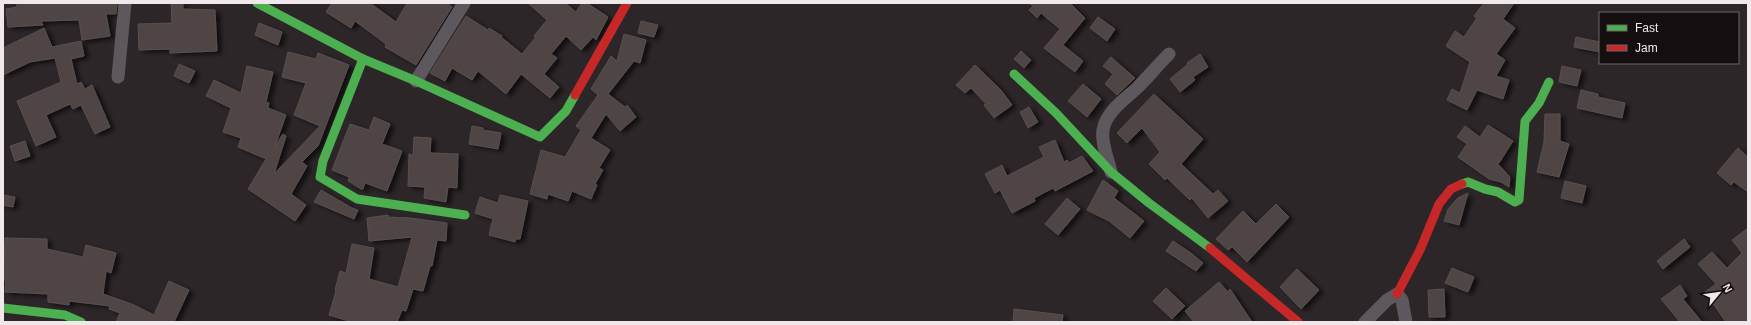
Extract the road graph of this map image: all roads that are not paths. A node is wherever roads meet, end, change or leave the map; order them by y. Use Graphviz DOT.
graph roads {
  1 [pos="125,3"];
  2 [pos="257,3"];
  3 [pos="464,3"];
  4 [pos="627,3"];
  5 [pos="1169,54"];
  6 [pos="363,59"];
  7 [pos="1014,74"];
  8 [pos="118,77"];
  9 [pos="416,81"];
  10 [pos="1549,82"];
  11 [pos="1112,172"];
  12 [pos="465,214"];
  13 [pos="1397,294"];
  14 [pos="3,308"];
  15 [pos="81,322"];
  16 [pos="1298,322"];
  17 [pos="1364,322"];
  18 [pos="1406,322"];
  1 -- 8 [label="street"];
  2 -- 6 [label="street"];
  3 -- 9 [label="street"];
  4 -- 9 [label="street"];
  5 -- 11 [label="street"];
  6 -- 9 [label="street"];
  6 -- 12 [label="street"];
  7 -- 11 [label="street"];
  10 -- 13 [label="street"];
  11 -- 16 [label="street"];
  13 -- 17 [label="street"];
  13 -- 18 [label="street"];
  14 -- 15 [label="street"];
}
